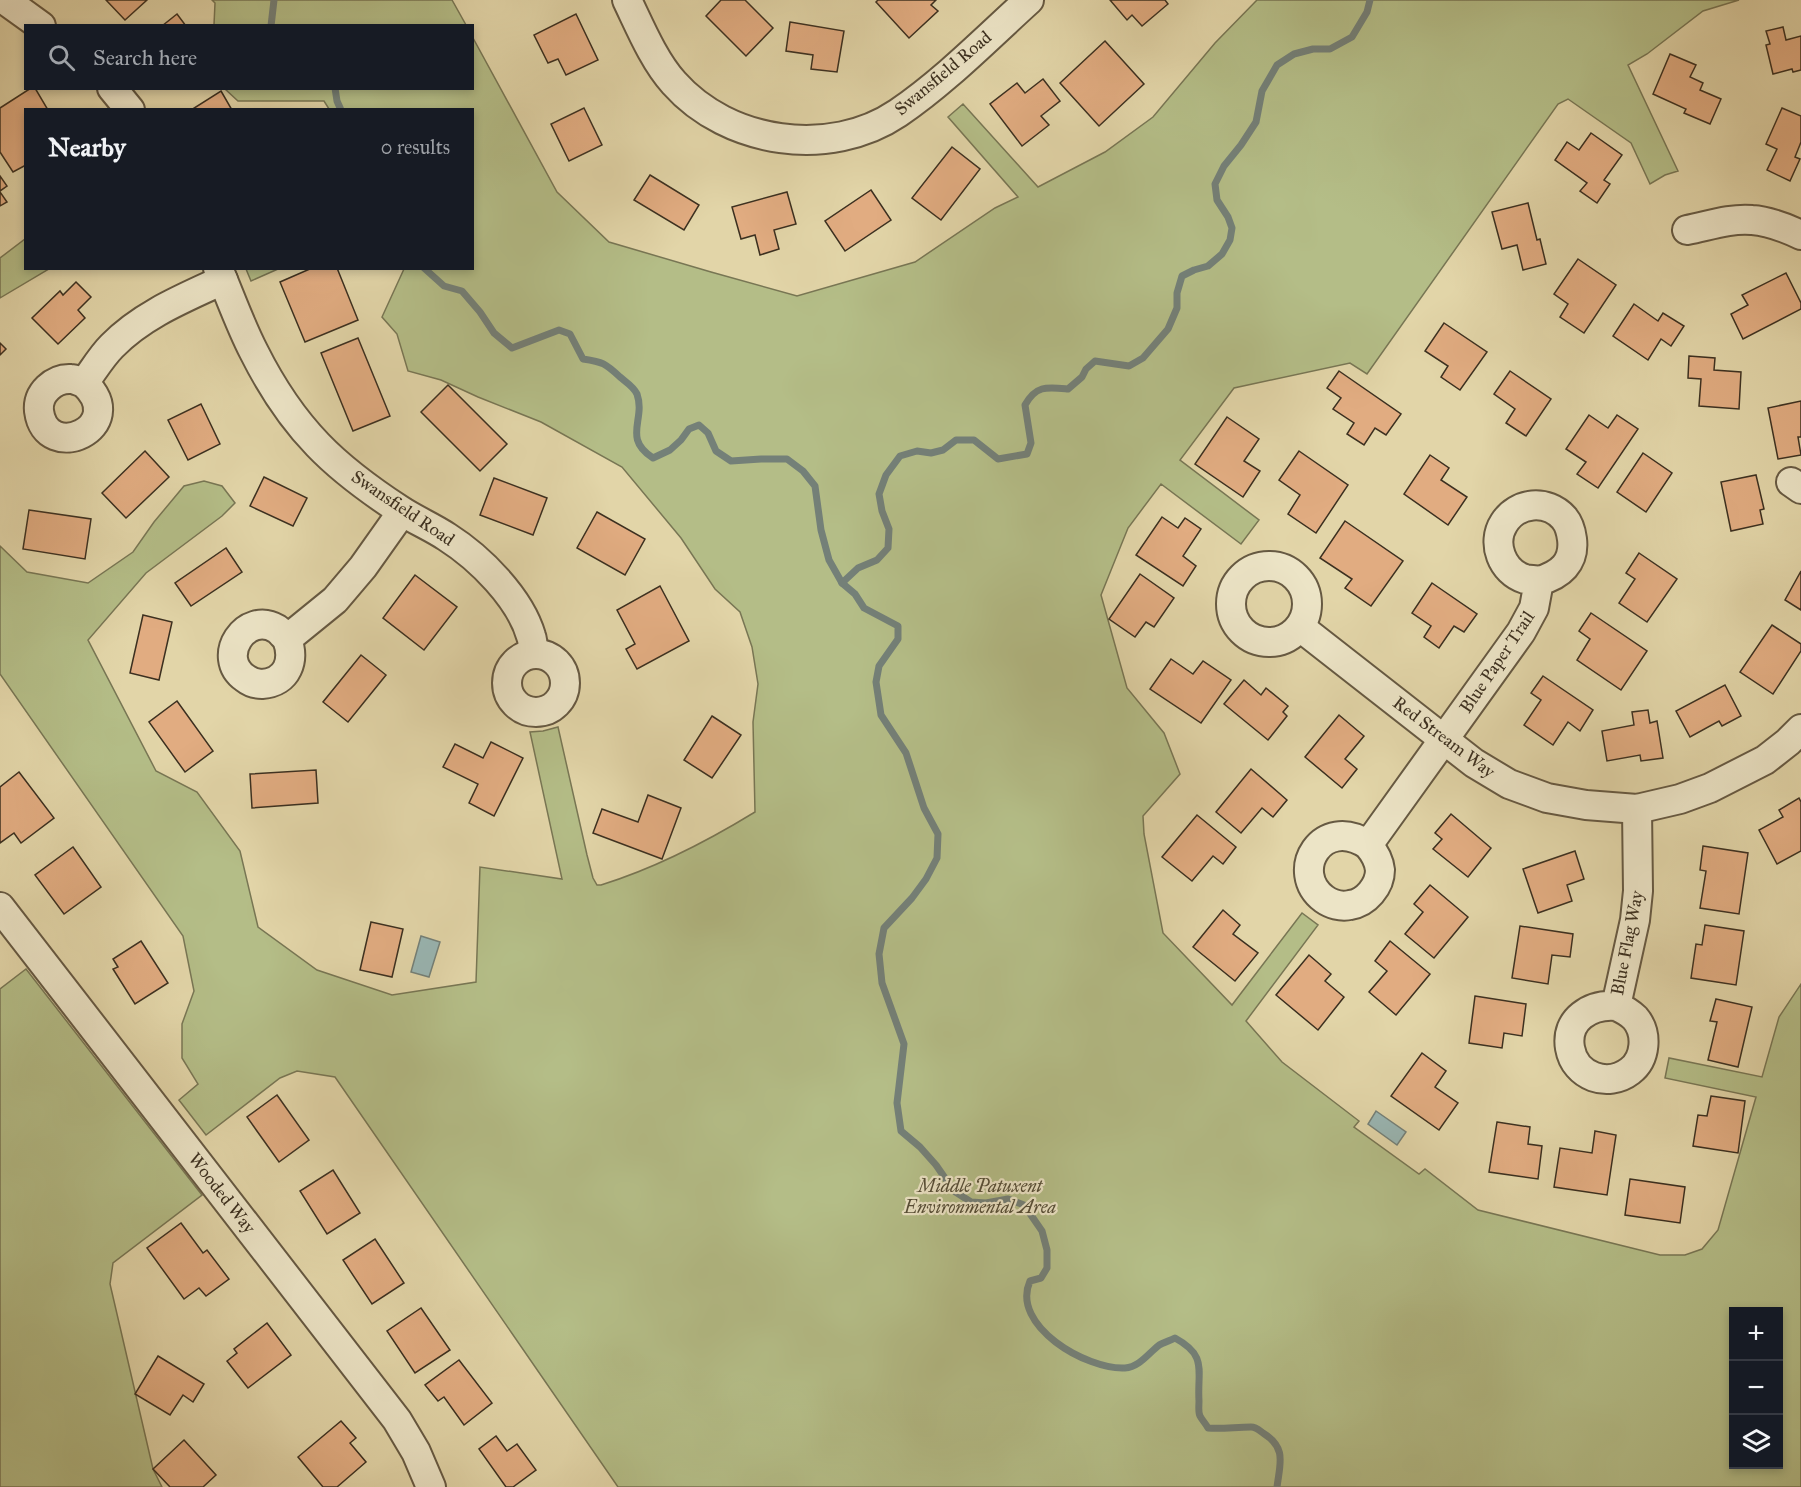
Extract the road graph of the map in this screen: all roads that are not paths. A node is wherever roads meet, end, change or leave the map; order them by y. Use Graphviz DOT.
graph roads {
  1 [pos="627,0"];
  2 [pos="1029,0"];
  3 [pos="5,7"];
  4 [pos="37,24"];
  5 [pos="114,90"];
  6 [pos="128,108"];
  7 [pos="1687,231"];
  8 [pos="1801,235"];
  9 [pos="220,274"];
  10 [pos="84,383"];
  11 [pos="402,512"];
  12 [pos="1539,581"];
  13 [pos="1300,627"];
  14 [pos="287,639"];
  15 [pos="533,654"];
  16 [pos="1801,729"];
  17 [pos="1444,740"];
  18 [pos="1637,809"];
  19 [pos="1368,845"];
  20 [pos="0,907"];
  21 [pos="1616,1006"];
  22 [pos="431,1487"];
  1 -- 2 [label="street, Swansfield Road"];
  3 -- 4 [label="street"];
  5 -- 6 [label="street"];
  7 -- 8 [label="street"];
  9 -- 10 [label="street"];
  9 -- 11 [label="street, Swansfield Road"];
  11 -- 14 [label="street"];
  11 -- 15 [label="street, Swansfield Road"];
  12 -- 17 [label="street, Blue Paper Trail"];
  13 -- 17 [label="street, Red Stream Way"];
  16 -- 18 [label="street, Red Stream Way"];
  17 -- 18 [label="street, Red Stream Way"];
  17 -- 19 [label="street, Blue Paper Trail"];
  18 -- 21 [label="street, Blue Flag Way"];
  20 -- 22 [label="street, Wooded Way"];
}
